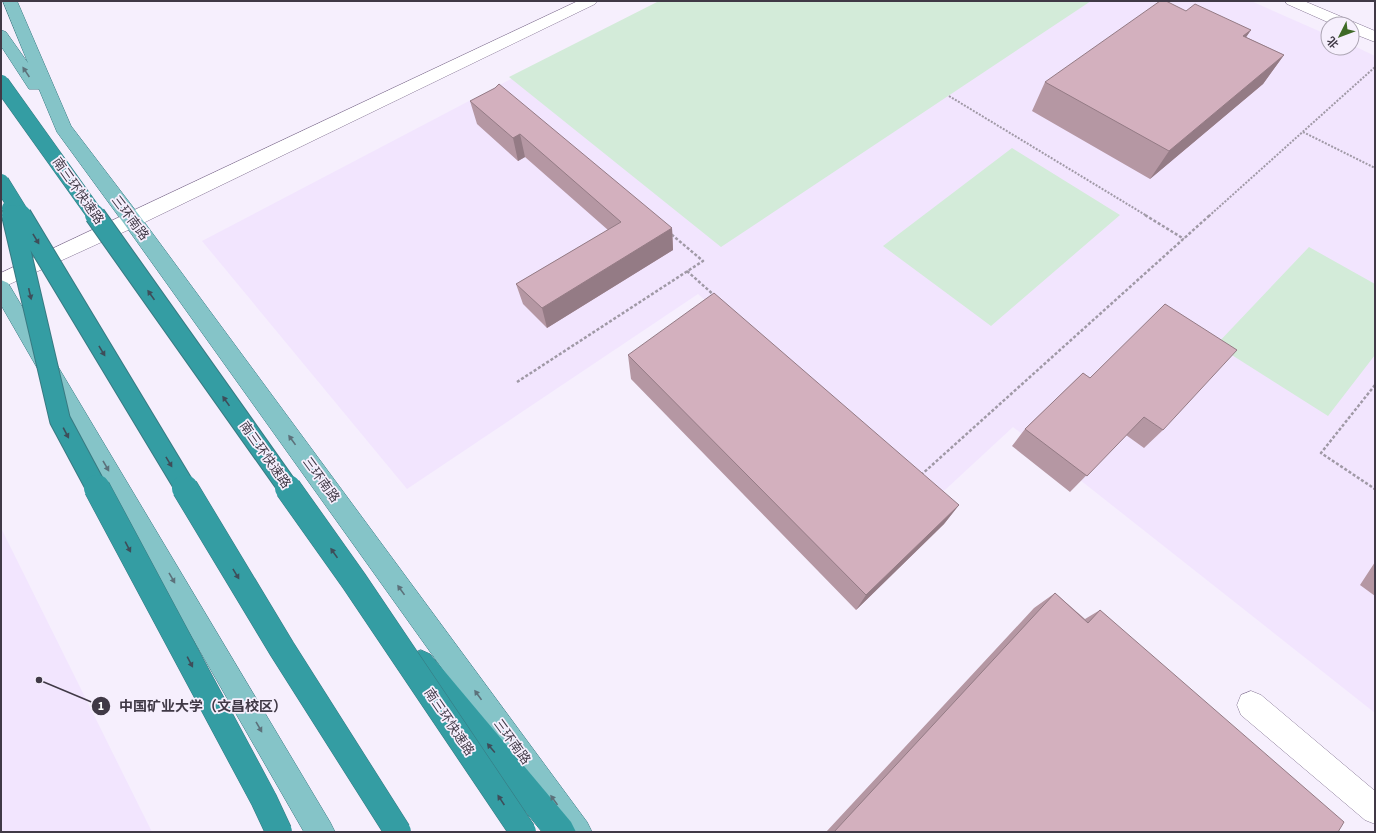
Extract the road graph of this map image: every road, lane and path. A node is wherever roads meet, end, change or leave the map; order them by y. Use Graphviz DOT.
graph roads {
  1 [pos="10,1"];
  2 [pos="590,1"];
  3 [pos="1292,1"];
  4 [pos="1327,16"];
  5 [pos="1360,30"];
  6 [pos="1,35"];
  7 [pos="1375,37"];
  8 [pos="1375,67"];
  9 [pos="1,83"];
  10 [pos="949,96"];
  11 [pos="63,128"];
  12 [pos="1303,132"];
  13 [pos="1375,168"];
  14 [pos="3,185"];
  15 [pos="132,220"];
  16 [pos="667,230"];
  17 [pos="1184,239"];
  18 [pos="687,271"];
  19 [pos="1,281"];
  20 [pos="1,288"];
  21 [pos="717,297"];
  22 [pos="517,382"];
  23 [pos="1375,385"];
  24 [pos="921,475"];
  25 [pos="1375,489"];
  26 [pos="354,581"];
  27 [pos="1251,705"];
  28 [pos="1375,810"];
  29 [pos="279,832"];
  30 [pos="320,832"];
  31 [pos="398,832"];
  32 [pos="523,832"];
  33 [pos="561,832"];
  34 [pos="577,832"];
  1 -- 11 [label="main road, 三环南路"];
  2 -- 15 [label="street"];
  3 -- 4 [label="street"];
  5 -- 7 [label="street"];
  11 -- 6 [label="main road, 三环南路, one-way"];
  8 -- 12 [label="path"];
  26 -- 9 [label="highway, 南三环快速路, one-way, bridge"];
  10 -- 17 [label="path"];
  11 -- 15 [label="main road, 三环南路"];
  12 -- 13 [label="path"];
  12 -- 17 [label="path"];
  14 -- 29 [label="highway, one-way, bridge"];
  14 -- 31 [label="highway, one-way, bridge"];
  15 -- 19 [label="street"];
  34 -- 15 [label="main road, 三环南路, one-way"];
  16 -- 18 [label="path"];
  17 -- 24 [label="path"];
  18 -- 21 [label="path"];
  18 -- 22 [label="path"];
  20 -- 30 [label="main road, one-way"];
  23 -- 25 [label="path"];
  32 -- 26 [label="highway, 南三环快速路, one-way, bridge"];
  33 -- 26 [label="highway, one-way, bridge"];
  27 -- 28 [label="street"];
}
